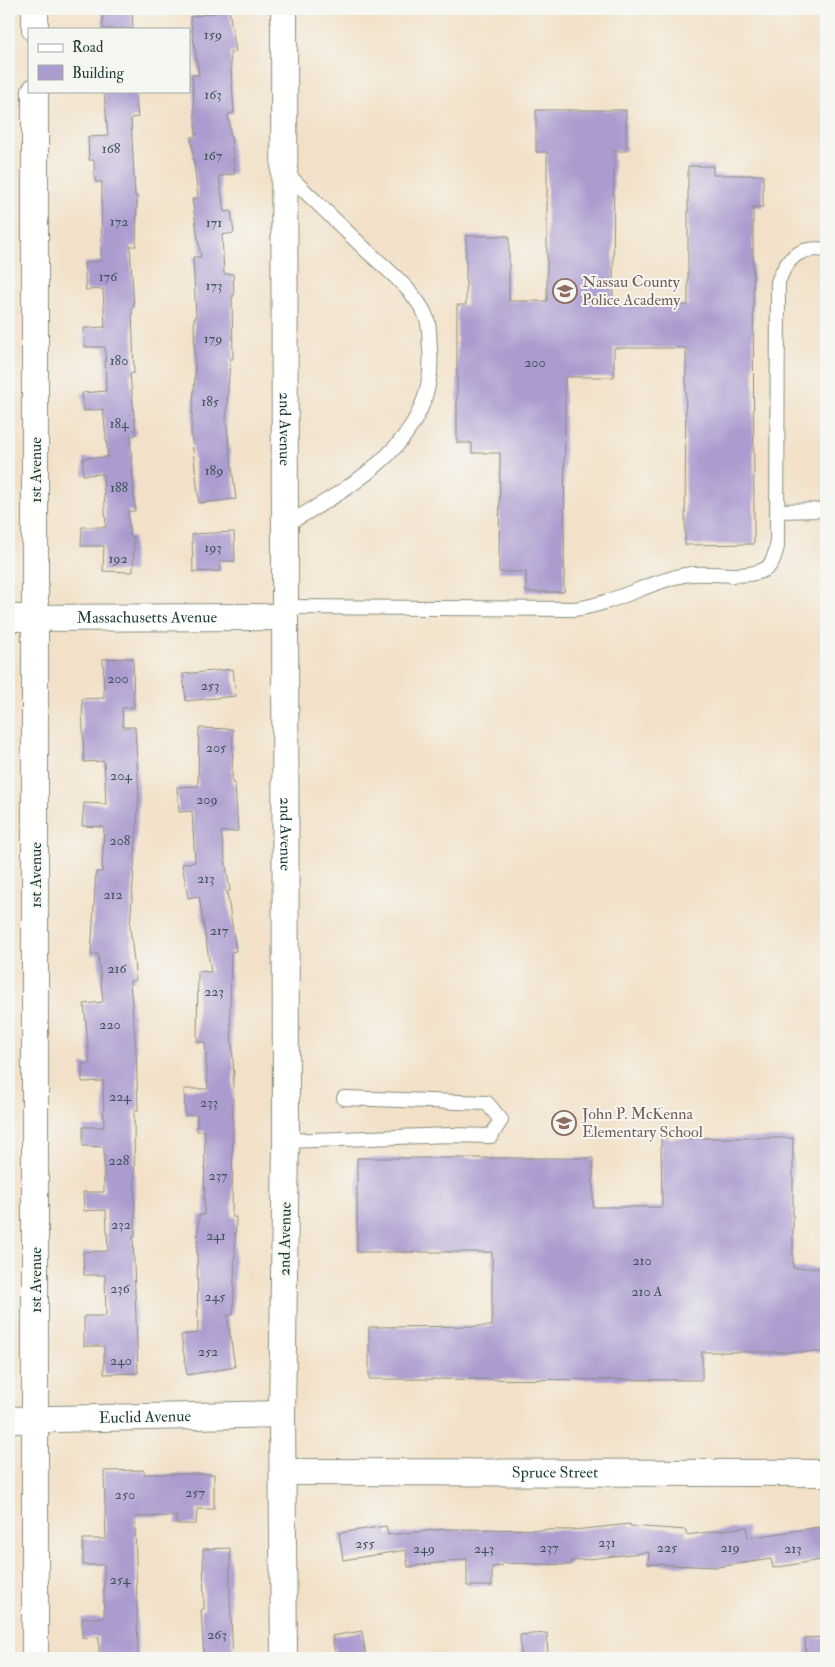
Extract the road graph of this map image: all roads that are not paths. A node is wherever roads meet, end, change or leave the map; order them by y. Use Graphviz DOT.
graph roads {
  1 [pos="35,9"];
  2 [pos="284,9"];
  3 [pos="35,28"];
  4 [pos="36,92"];
  5 [pos="284,172"];
  6 [pos="826,250"];
  7 [pos="826,508"];
  8 [pos="778,510"];
  9 [pos="285,525"];
  10 [pos="285,612"];
  11 [pos="9,618"];
  12 [pos="36,618"];
  13 [pos="344,1098"];
  14 [pos="286,1141"];
  15 [pos="282,1414"];
  16 [pos="9,1420"];
  17 [pos="36,1420"];
  18 [pos="284,1472"];
  19 [pos="826,1473"];
  20 [pos="35,1658"];
  21 [pos="284,1658"];
  1 -- 3 [label="street"];
  2 -- 5 [label="street, 2nd Avenue"];
  4 -- 12 [label="street, 1st Avenue"];
  5 -- 9 [label="street, 2nd Avenue"];
  5 -- 9 [label="lane"];
  6 -- 8 [label="lane"];
  7 -- 8 [label="lane"];
  8 -- 10 [label="lane"];
  9 -- 10 [label="street, 2nd Avenue"];
  10 -- 12 [label="street, Massachusetts Avenue"];
  10 -- 14 [label="street, 2nd Avenue"];
  11 -- 12 [label="street, Massachusetts Avenue"];
  12 -- 17 [label="street, 1st Avenue"];
  13 -- 14 [label="lane"];
  14 -- 15 [label="street, 2nd Avenue"];
  15 -- 17 [label="street, Euclid Avenue"];
  15 -- 18 [label="street, 2nd Avenue"];
  16 -- 17 [label="street, Euclid Avenue"];
  17 -- 20 [label="street, 1st Avenue"];
  18 -- 19 [label="street, Spruce Street"];
  18 -- 21 [label="street, 2nd Avenue"];
}
